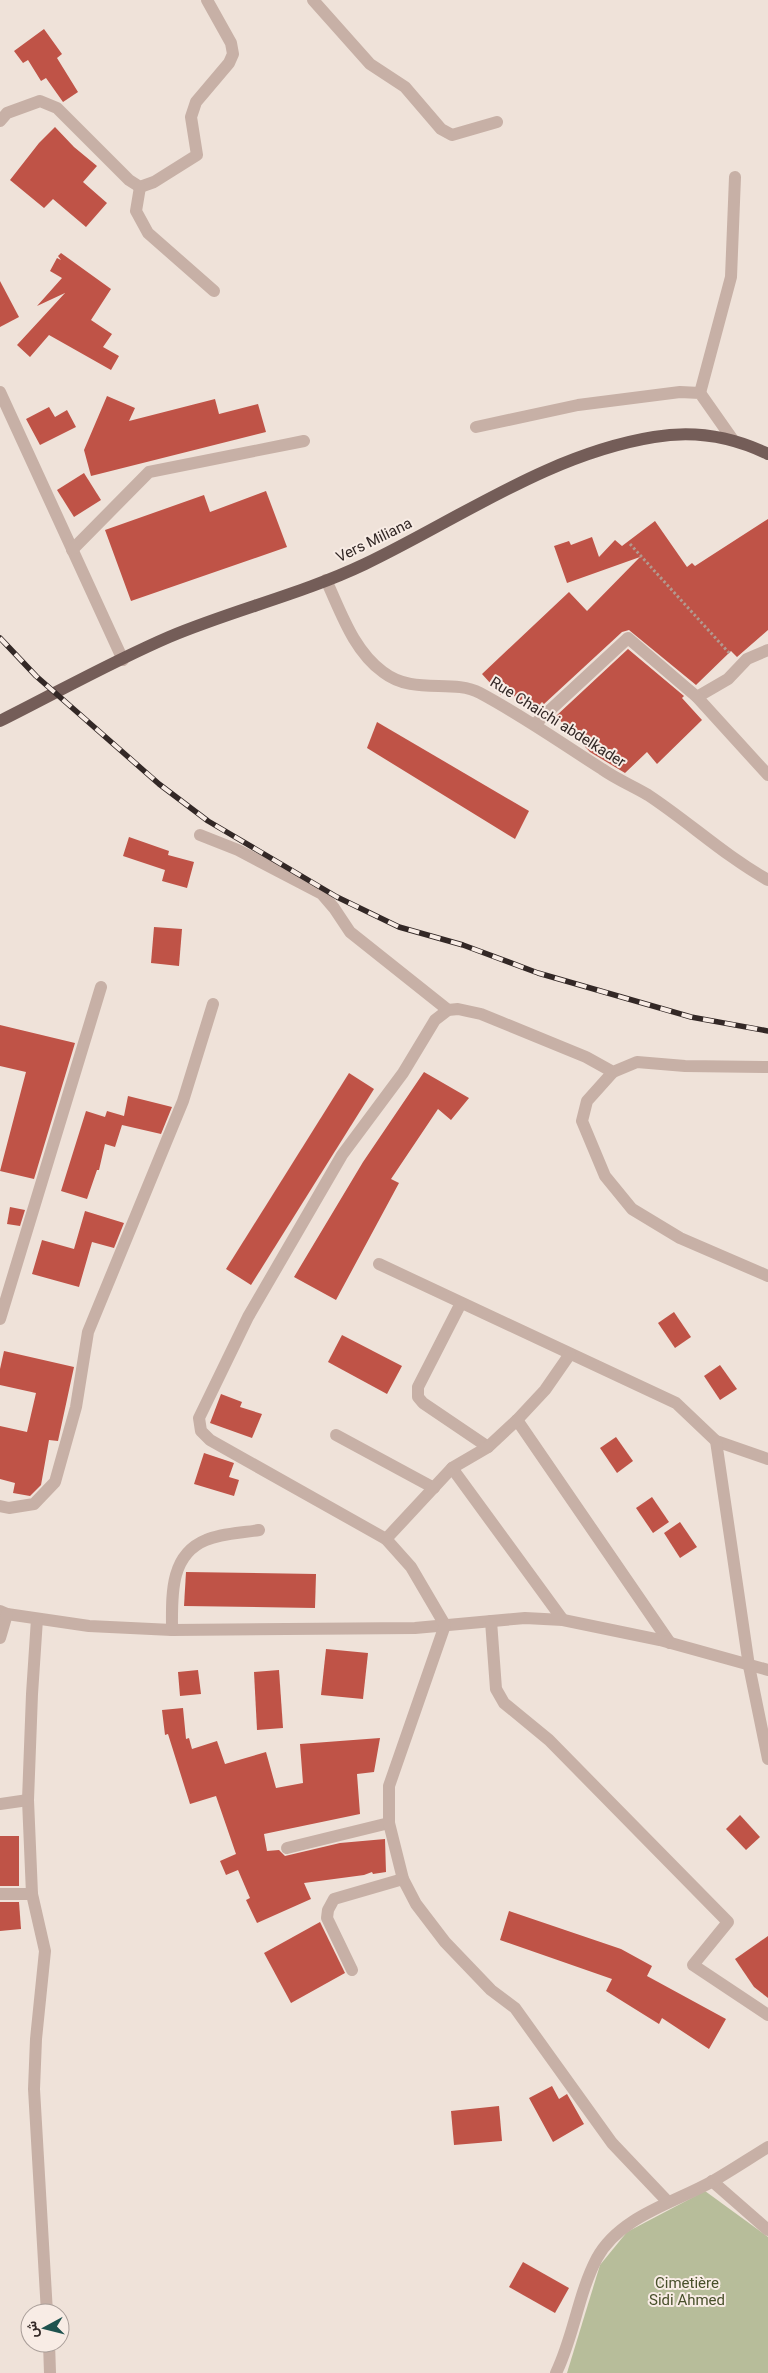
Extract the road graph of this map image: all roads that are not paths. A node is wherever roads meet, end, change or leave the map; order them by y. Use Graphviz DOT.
graph roads {
  1 [pos="207,0"];
  2 [pos="313,0"];
  3 [pos="0,121"];
  4 [pos="497,122"];
  5 [pos="735,177"];
  6 [pos="140,187"];
  7 [pos="214,291"];
  8 [pos="0,392"];
  9 [pos="700,393"];
  10 [pos="476,427"];
  11 [pos="304,440"];
  12 [pos="733,440"];
  13 [pos="768,454"];
  14 [pos="72,550"];
  15 [pos="326,580"];
  16 [pos="768,650"];
  17 [pos="123,660"];
  18 [pos="697,697"];
  19 [pos="0,721"];
  20 [pos="535,724"];
  21 [pos="768,775"];
  22 [pos="200,835"];
  23 [pos="768,880"];
  24 [pos="101,987"];
  25 [pos="213,1004"];
  26 [pos="448,1010"];
  27 [pos="768,1066"];
  28 [pos="613,1072"];
  29 [pos="379,1264"];
  30 [pos="768,1276"];
  31 [pos="461,1303"];
  32 [pos="0,1319"];
  33 [pos="570,1354"];
  34 [pos="517,1420"];
  35 [pos="336,1435"];
  36 [pos="716,1441"];
  37 [pos="488,1447"];
  38 [pos="768,1459"];
  39 [pos="452,1468"];
  40 [pos="434,1488"];
  41 [pos="0,1506"];
  42 [pos="259,1530"];
  43 [pos="386,1539"];
  44 [pos="4,1613"];
  45 [pos="37,1619"];
  46 [pos="563,1620"];
  47 [pos="491,1621"];
  48 [pos="445,1625"];
  49 [pos="172,1630"];
  50 [pos="0,1638"];
  51 [pos="670,1643"];
  52 [pos="749,1666"];
  53 [pos="768,1670"];
  54 [pos="768,1759"];
  55 [pos="28,1800"];
  56 [pos="0,1804"];
  57 [pos="389,1823"];
  58 [pos="287,1848"];
  59 [pos="403,1879"];
  60 [pos="0,1894"];
  61 [pos="32,1894"];
  62 [pos="352,1970"];
  63 [pos="768,2015"];
  64 [pos="768,2147"];
  65 [pos="712,2181"];
  66 [pos="668,2202"];
  67 [pos="768,2230"];
  68 [pos="46,2303"];
  69 [pos="49,2353"];
  70 [pos="50,2373"];
  71 [pos="556,2373"];
  1 -- 6 [label="street"];
  2 -- 4 [label="street"];
  3 -- 6 [label="street"];
  5 -- 9 [label="street"];
  6 -- 7 [label="street"];
  8 -- 14 [label="street"];
  9 -- 10 [label="street"];
  9 -- 12 [label="street"];
  11 -- 14 [label="street"];
  12 -- 13 [label="main road, Vers Miliana"];
  12 -- 15 [label="main road, Vers Miliana"];
  14 -- 17 [label="street"];
  15 -- 17 [label="main road, Vers Miliana"];
  15 -- 20 [label="street, Rue Chaichi abdelkader"];
  16 -- 18 [label="street"];
  17 -- 19 [label="main road, Vers Miliana"];
  18 -- 20 [label="street"];
  18 -- 21 [label="street"];
  20 -- 23 [label="street, Rue Chaichi abdelkader"];
  22 -- 26 [label="street"];
  24 -- 32 [label="street"];
  25 -- 41 [label="street"];
  26 -- 28 [label="street"];
  26 -- 43 [label="street"];
  27 -- 28 [label="street"];
  28 -- 30 [label="street"];
  29 -- 31 [label="street"];
  31 -- 33 [label="street"];
  31 -- 37 [label="street"];
  33 -- 34 [label="street"];
  33 -- 36 [label="street"];
  34 -- 37 [label="street"];
  34 -- 51 [label="street"];
  35 -- 40 [label="street"];
  36 -- 38 [label="street"];
  36 -- 52 [label="street"];
  37 -- 39 [label="street"];
  39 -- 40 [label="street"];
  39 -- 46 [label="street"];
  40 -- 43 [label="street"];
  42 -- 49 [label="street"];
  43 -- 48 [label="street"];
  44 -- 45 [label="street"];
  44 -- 50 [label="street"];
  45 -- 49 [label="street"];
  45 -- 55 [label="street"];
  46 -- 47 [label="street"];
  46 -- 51 [label="street"];
  47 -- 48 [label="street"];
  47 -- 63 [label="street"];
  48 -- 49 [label="street"];
  48 -- 57 [label="street"];
  51 -- 52 [label="street"];
  52 -- 53 [label="street"];
  52 -- 54 [label="street"];
  55 -- 56 [label="street"];
  55 -- 61 [label="street"];
  57 -- 58 [label="street"];
  57 -- 59 [label="street"];
  59 -- 62 [label="street"];
  59 -- 66 [label="street"];
  60 -- 61 [label="street"];
  61 -- 68 [label="street"];
  64 -- 65 [label="street"];
  65 -- 66 [label="street"];
  65 -- 67 [label="street"];
  66 -- 71 [label="street"];
  69 -- 70 [label="street"];
}
